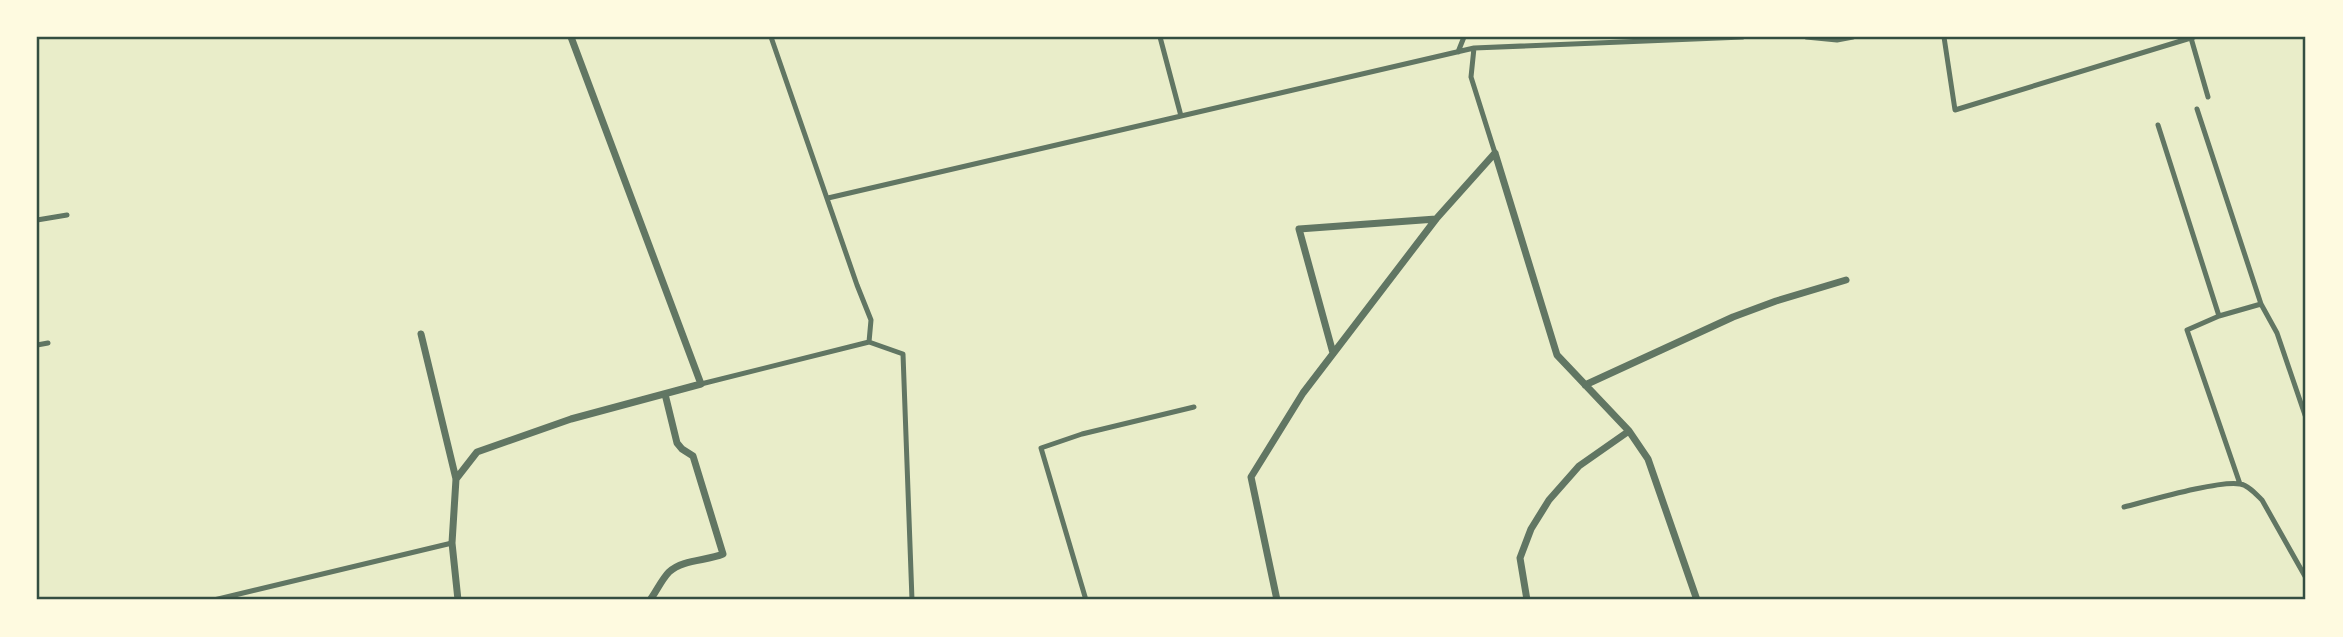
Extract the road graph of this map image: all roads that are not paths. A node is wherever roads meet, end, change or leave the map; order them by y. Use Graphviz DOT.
graph roads {
  1 [pos="571,37"];
  2 [pos="771,37"];
  3 [pos="1160,37"];
  4 [pos="1464,37"];
  5 [pos="1743,37"];
  6 [pos="1806,37"];
  7 [pos="1853,37"];
  8 [pos="1944,37"];
  9 [pos="2193,37"];
  10 [pos="1837,38"];
  11 [pos="1655,39"];
  12 [pos="1474,48"];
  13 [pos="1458,52"];
  14 [pos="2208,97"];
  15 [pos="2197,109"];
  16 [pos="1181,116"];
  17 [pos="2158,125"];
  18 [pos="1495,153"];
  19 [pos="828,198"];
  20 [pos="66,215"];
  21 [pos="1436,219"];
  22 [pos="37,220"];
  23 [pos="1846,280"];
  24 [pos="2261,304"];
  25 [pos="2219,316"];
  26 [pos="421,334"];
  27 [pos="869,342"];
  28 [pos="48,343"];
  29 [pos="37,345"];
  30 [pos="1333,353"];
  31 [pos="701,384"];
  32 [pos="1585,385"];
  33 [pos="665,394"];
  34 [pos="1194,407"];
  35 [pos="2306,418"];
  36 [pos="1629,431"];
  37 [pos="456,479"];
  38 [pos="2239,484"];
  39 [pos="2124,506"];
  40 [pos="452,542"];
  41 [pos="2306,578"];
  42 [pos="214,600"];
  43 [pos="458,600"];
  44 [pos="650,600"];
  45 [pos="912,600"];
  46 [pos="1086,600"];
  47 [pos="1277,600"];
  48 [pos="1527,600"];
  49 [pos="1698,600"];
  1 -- 31 [label="street"];
  2 -- 19 [label="lane"];
  3 -- 16 [label="lane"];
  4 -- 13 [label="lane"];
  5 -- 11 [label="lane"];
  6 -- 10 [label="lane"];
  7 -- 10 [label="lane"];
  8 -- 9 [label="lane"];
  9 -- 14 [label="lane"];
  11 -- 12 [label="lane"];
  12 -- 13 [label="lane"];
  12 -- 18 [label="lane"];
  13 -- 16 [label="lane"];
  15 -- 24 [label="lane"];
  16 -- 19 [label="lane"];
  17 -- 25 [label="lane"];
  18 -- 21 [label="street"];
  18 -- 32 [label="street"];
  19 -- 27 [label="lane"];
  20 -- 22 [label="lane"];
  21 -- 30 [label="street"];
  21 -- 30 [label="street"];
  23 -- 32 [label="street"];
  24 -- 25 [label="lane"];
  24 -- 35 [label="lane"];
  25 -- 38 [label="lane"];
  26 -- 37 [label="street"];
  27 -- 31 [label="lane"];
  27 -- 45 [label="lane"];
  28 -- 29 [label="lane"];
  30 -- 47 [label="street"];
  31 -- 33 [label="street"];
  32 -- 36 [label="street"];
  33 -- 37 [label="street"];
  33 -- 44 [label="street"];
  34 -- 46 [label="lane"];
  36 -- 48 [label="street"];
  36 -- 49 [label="street"];
  37 -- 40 [label="street"];
  38 -- 39 [label="lane"];
  38 -- 41 [label="lane"];
  40 -- 42 [label="lane"];
  40 -- 43 [label="street"];
}
